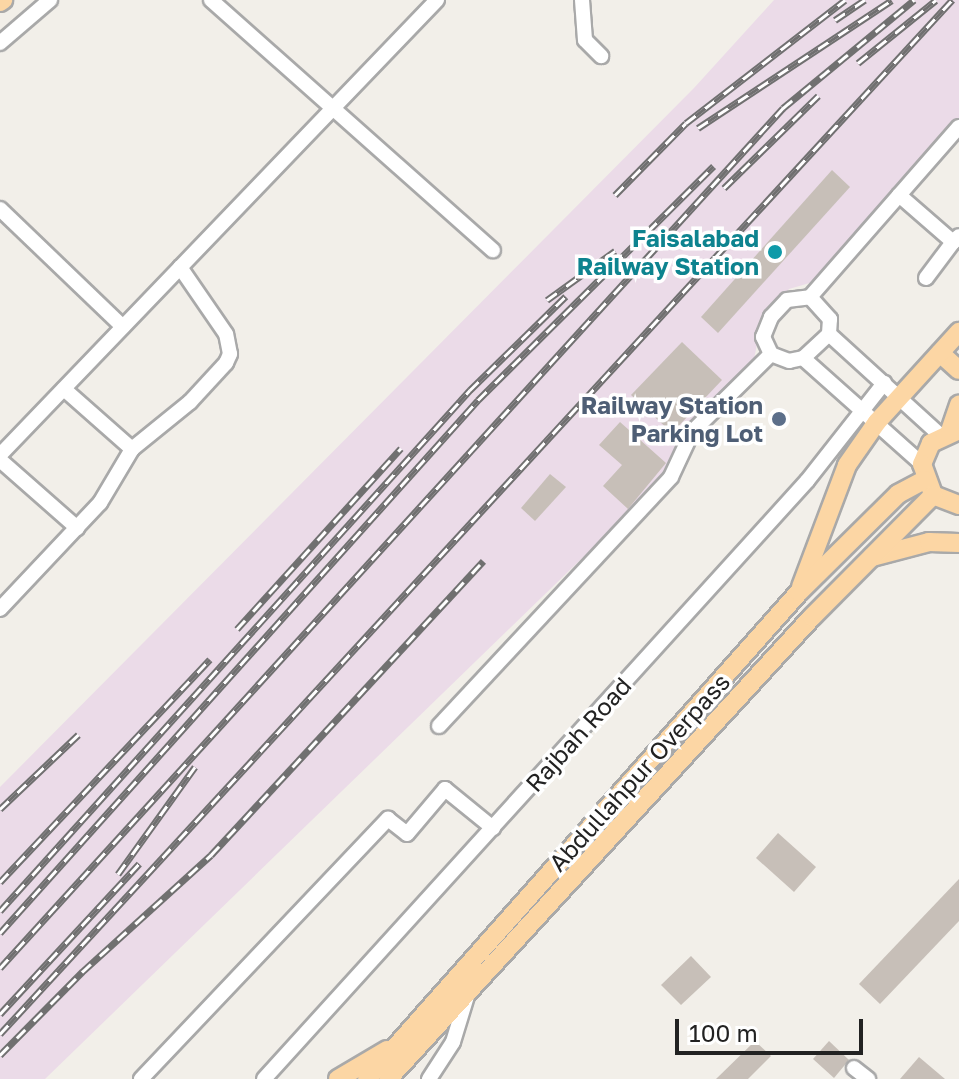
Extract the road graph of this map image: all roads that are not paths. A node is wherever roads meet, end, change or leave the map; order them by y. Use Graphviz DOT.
graph roads {
  1 [pos="50,0"];
  2 [pos="211,0"];
  3 [pos="437,0"];
  4 [pos="582,0"];
  5 [pos="0,43"];
  6 [pos="601,56"];
  7 [pos="335,111"];
  8 [pos="959,127"];
  9 [pos="899,195"];
  10 [pos="0,209"];
  11 [pos="956,239"];
  12 [pos="493,250"];
  13 [pos="180,267"];
  14 [pos="926,278"];
  15 [pos="810,297"];
  16 [pos="123,327"];
  17 [pos="959,332"];
  18 [pos="829,334"];
  19 [pos="940,353"];
  20 [pos="771,354"];
  21 [pos="803,358"];
  22 [pos="959,370"];
  23 [pos="884,383"];
  24 [pos="64,389"];
  25 [pos="900,397"];
  26 [pos="959,405"];
  27 [pos="870,417"];
  28 [pos="950,432"];
  29 [pos="132,449"];
  30 [pos="0,457"];
  31 [pos="926,479"];
  32 [pos="959,505"];
  33 [pos="77,528"];
  34 [pos="959,543"];
  35 [pos="870,557"];
  36 [pos="799,592"];
  37 [pos="3,600"];
  38 [pos="439,726"];
  39 [pos="493,828"];
  40 [pos="469,990"];
  41 [pos="426,1037"];
  42 [pos="397,1045"];
  43 [pos="854,1068"];
  44 [pos="141,1079"];
  45 [pos="264,1079"];
  46 [pos="338,1079"];
  47 [pos="367,1079"];
  48 [pos="388,1079"];
  49 [pos="403,1079"];
  50 [pos="429,1079"];
  51 [pos="868,1079"];
  1 -- 5 [label="street"];
  2 -- 7 [label="street"];
  3 -- 7 [label="street"];
  4 -- 6 [label="street"];
  7 -- 12 [label="street"];
  7 -- 13 [label="street"];
  8 -- 9 [label="street"];
  9 -- 11 [label="street"];
  9 -- 15 [label="street"];
  10 -- 16 [label="street"];
  11 -- 14 [label="street"];
  13 -- 16 [label="street"];
  13 -- 29 [label="street"];
  15 -- 18 [label="street"];
  15 -- 20 [label="street"];
  16 -- 24 [label="street"];
  17 -- 19 [label="main road, Rajbah Road"];
  18 -- 21 [label="street"];
  18 -- 23 [label="street"];
  19 -- 22 [label="main road"];
  19 -- 25 [label="main road, Rajbah Road"];
  20 -- 21 [label="street"];
  20 -- 38 [label="street"];
  21 -- 27 [label="street"];
  23 -- 25 [label="street"];
  23 -- 27 [label="street, Rajbah Road"];
  24 -- 29 [label="street"];
  24 -- 30 [label="street"];
  25 -- 27 [label="main road, Rajbah Road"];
  25 -- 28 [label="street"];
  26 -- 28 [label="main road"];
  27 -- 31 [label="street"];
  27 -- 36 [label="main road, Rajbah Road"];
  27 -- 39 [label="street, Rajbah Road"];
  28 -- 31 [label="main road"];
  29 -- 33 [label="street"];
  30 -- 33 [label="street"];
  31 -- 32 [label="main road"];
  31 -- 35 [label="main road, Abdullahpur Overpass"];
  31 -- 36 [label="main road, Abdullahpur Overpass"];
  33 -- 37 [label="street"];
  34 -- 35 [label="main road"];
  35 -- 40 [label="main road, Abdullahpur Overpass"];
  36 -- 42 [label="main road, Abdullahpur Overpass"];
  39 -- 44 [label="street"];
  39 -- 45 [label="street, Rajbah Road"];
  40 -- 41 [label="main road, Abdullahpur Overpass"];
  40 -- 50 [label="street"];
  41 -- 48 [label="main road, Abdullahpur Overpass"];
  41 -- 49 [label="main road"];
  42 -- 46 [label="main road"];
  42 -- 47 [label="main road, Abdullahpur Overpass"];
  43 -- 51 [label="street"];
}
